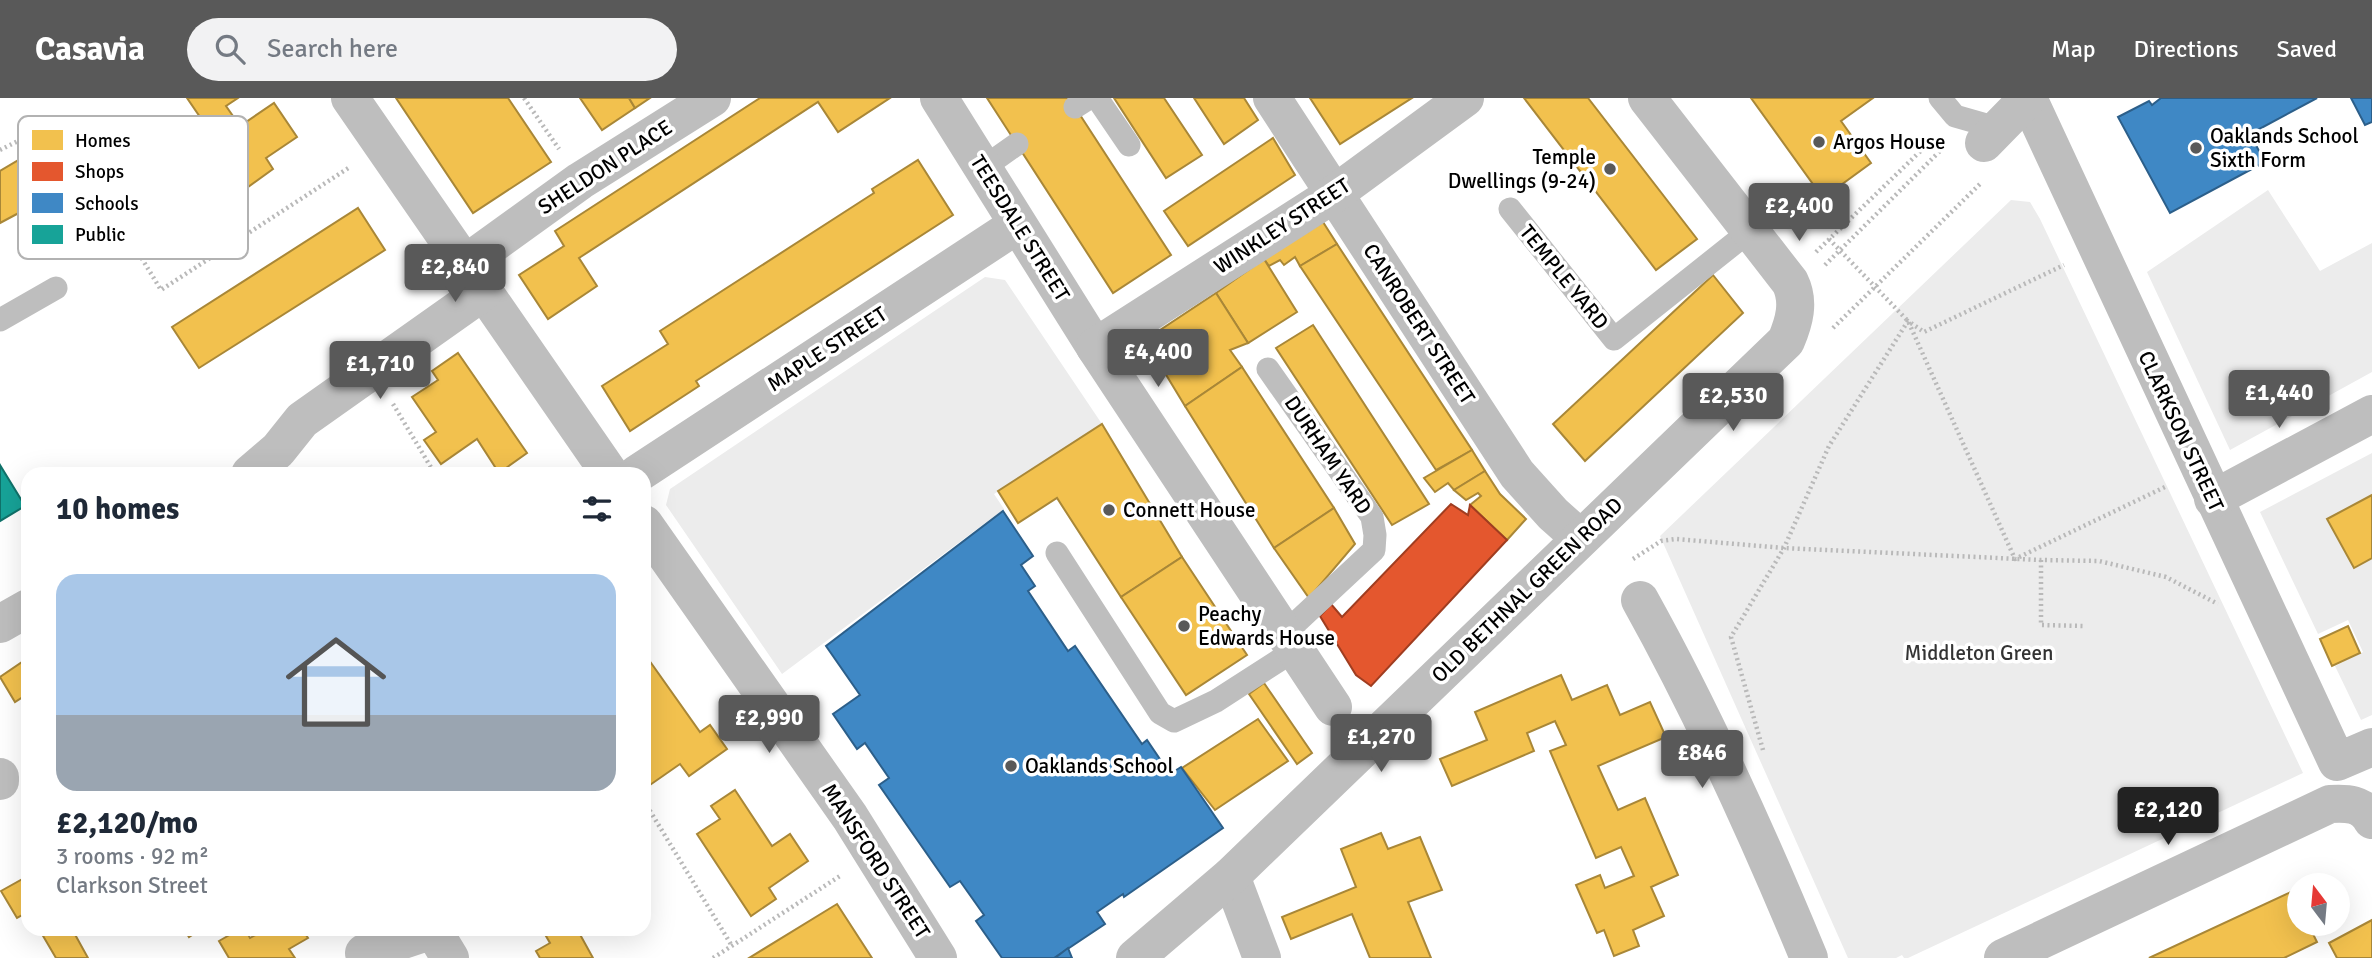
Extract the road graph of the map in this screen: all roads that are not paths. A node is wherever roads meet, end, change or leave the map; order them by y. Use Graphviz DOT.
graph roads {
  1 [pos="350,98"];
  2 [pos="712,98"];
  3 [pos="939,98"];
  4 [pos="1097,98"];
  5 [pos="1272,98"];
  6 [pos="1465,98"];
  7 [pos="1647,98"];
  8 [pos="1940,98"];
  9 [pos="2028,98"];
  10 [pos="1017,144"];
  11 [pos="1129,145"];
  12 [pos="1990,149"];
  13 [pos="982,168"];
  14 [pos="1334,194"];
  15 [pos="1510,209"];
  16 [pos="1017,225"];
  17 [pos="1751,230"];
  18 [pos="474,278"];
  19 [pos="56,288"];
  20 [pos="0,320"];
  21 [pos="1095,347"];
  22 [pos="1268,369"];
  23 [pos="2372,414"];
  24 [pos="258,467"];
  25 [pos="605,467"];
  26 [pos="648,467"];
  27 [pos="2207,485"];
  28 [pos="651,534"];
  29 [pos="1580,538"];
  30 [pos="1058,553"];
  31 [pos="1640,600"];
  32 [pos="21,611"];
  33 [pos="0,624"];
  34 [pos="1290,642"];
  35 [pos="1333,707"];
  36 [pos="2372,747"];
  37 [pos="2362,811"];
  38 [pos="1231,876"];
  39 [pos="415,936"];
  40 [pos="437,936"];
  41 [pos="364,953"];
  42 [pos="450,958"];
  43 [pos="938,958"];
  44 [pos="1135,958"];
  45 [pos="1262,958"];
  46 [pos="1809,958"];
  47 [pos="2003,958"];
  1 -- 18 [label="street"];
  2 -- 18 [label="street, SHELDON PLACE"];
  3 -- 13 [label="street, TEESDALE STREET"];
  4 -- 11 [label="lane"];
  5 -- 14 [label="street, CANROBERT STREET"];
  6 -- 14 [label="street, WINKLEY STREET"];
  7 -- 17 [label="street"];
  8 -- 12 [label="lane"];
  9 -- 12 [label="street"];
  9 -- 27 [label="street, CLARKSON STREET"];
  10 -- 13 [label="lane"];
  13 -- 16 [label="street, TEESDALE STREET"];
  14 -- 21 [label="street, WINKLEY STREET"];
  14 -- 29 [label="street, CANROBERT STREET"];
  15 -- 17 [label="lane, TEMPLE YARD"];
  16 -- 21 [label="street, TEESDALE STREET"];
  16 -- 26 [label="street, MAPLE STREET"];
  17 -- 29 [label="street, OLD BETHNAL GREEN ROAD"];
  18 -- 24 [label="street, SHELDON PLACE"];
  18 -- 25 [label="street"];
  19 -- 20 [label="lane"];
  21 -- 34 [label="street, TEESDALE STREET"];
  22 -- 34 [label="lane, DURHAM YARD"];
  23 -- 27 [label="street"];
  27 -- 36 [label="street, CLARKSON STREET"];
  28 -- 43 [label="street, MANSFORD STREET"];
  29 -- 38 [label="street, OLD BETHNAL GREEN ROAD"];
  30 -- 34 [label="lane, DURHAM YARD"];
  31 -- 46 [label="street"];
  32 -- 33 [label="street"];
  34 -- 35 [label="street, TEESDALE STREET"];
  37 -- 47 [label="street"];
  38 -- 44 [label="street, OLD BETHNAL GREEN ROAD"];
  38 -- 45 [label="street"];
  39 -- 41 [label="street"];
  40 -- 42 [label="street"];
}
